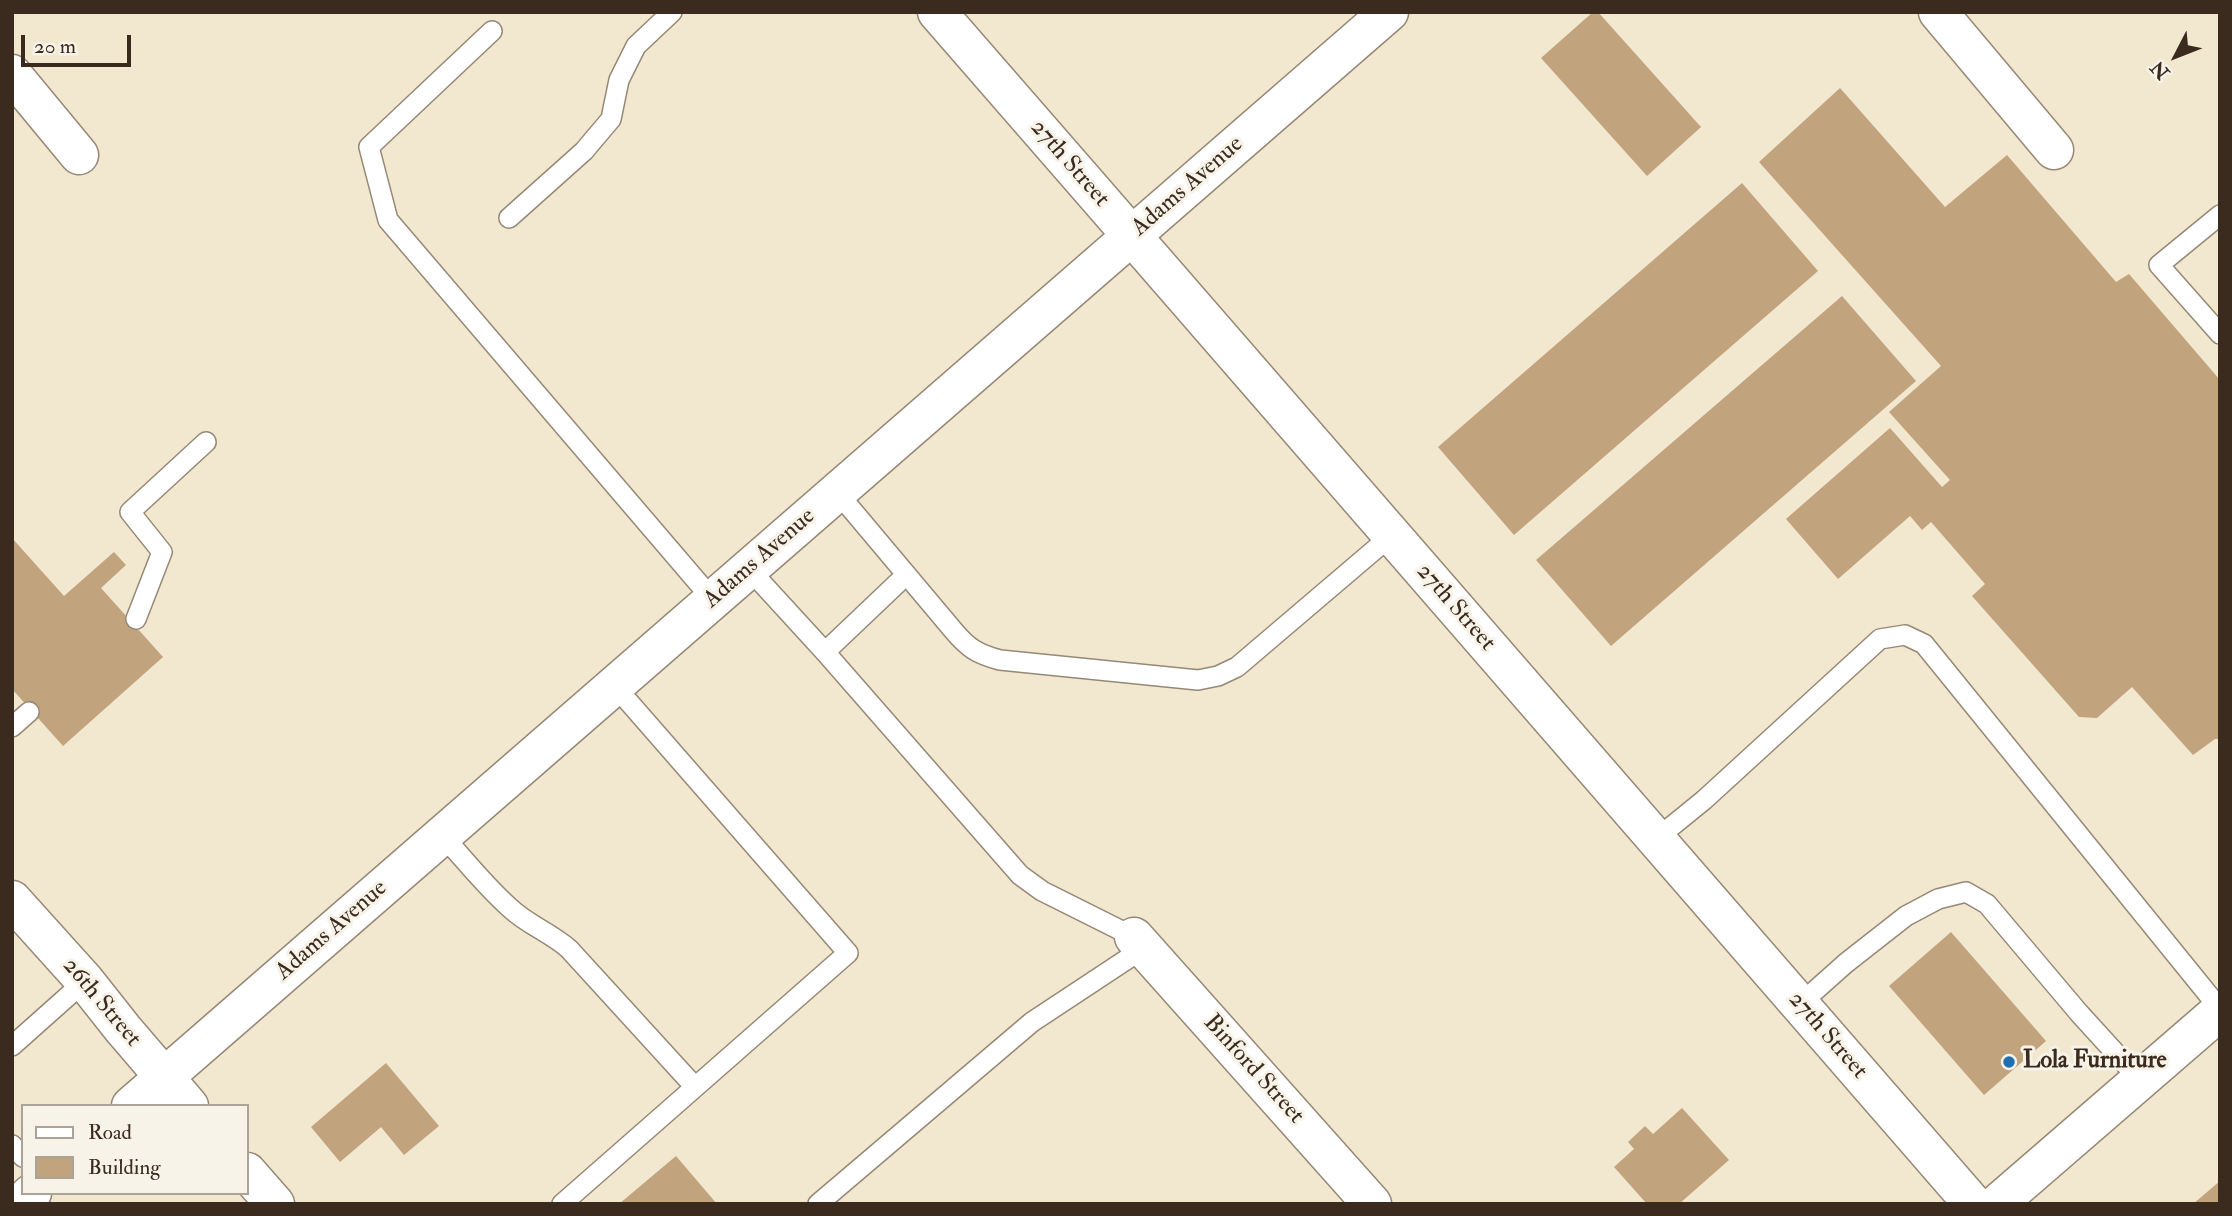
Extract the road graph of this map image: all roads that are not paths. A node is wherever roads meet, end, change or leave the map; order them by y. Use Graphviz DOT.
graph roads {
  1 [pos="672,12"];
  2 [pos="937,12"];
  3 [pos="1389,12"];
  4 [pos="1938,12"];
  5 [pos="492,31"];
  6 [pos="12,75"];
  7 [pos="2054,150"];
  8 [pos="79,155"];
  9 [pos="2220,215"];
  10 [pos="509,218"];
  11 [pos="1132,236"];
  12 [pos="2220,334"];
  13 [pos="206,442"];
  14 [pos="837,492"];
  15 [pos="1392,535"];
  16 [pos="749,569"];
  17 [pos="906,575"];
  18 [pos="713,600"];
  19 [pos="136,619"];
  20 [pos="825,652"];
  21 [pos="614,685"];
  22 [pos="29,712"];
  23 [pos="12,727"];
  24 [pos="442,835"];
  25 [pos="1656,839"];
  26 [pos="12,900"];
  27 [pos="1139,942"];
  28 [pos="85,981"];
  29 [pos="1800,1004"];
  30 [pos="2220,1010"];
  31 [pos="12,1046"];
  32 [pos="164,1077"];
  33 [pos="2140,1080"];
  34 [pos="695,1087"];
  35 [pos="133,1104"];
  36 [pos="188,1104"];
  37 [pos="248,1172"];
  38 [pos="275,1204"];
  39 [pos="562,1204"];
  40 [pos="818,1204"];
  41 [pos="1372,1204"];
  42 [pos="1973,1204"];
  43 [pos="1997,1204"];
  1 -- 10 [label="lane"];
  2 -- 11 [label="street, 27th Street"];
  3 -- 11 [label="street, Adams Avenue"];
  4 -- 7 [label="street"];
  5 -- 18 [label="lane"];
  6 -- 8 [label="street"];
  9 -- 12 [label="lane"];
  11 -- 14 [label="street, Adams Avenue"];
  11 -- 15 [label="street, 27th Street"];
  13 -- 19 [label="lane"];
  14 -- 16 [label="street, Adams Avenue"];
  14 -- 17 [label="lane"];
  15 -- 17 [label="lane"];
  15 -- 25 [label="street, 27th Street"];
  16 -- 18 [label="street, Adams Avenue"];
  16 -- 20 [label="lane"];
  17 -- 20 [label="lane"];
  18 -- 21 [label="street, Adams Avenue"];
  20 -- 27 [label="lane"];
  21 -- 24 [label="street, Adams Avenue"];
  21 -- 34 [label="lane"];
  22 -- 23 [label="lane"];
  24 -- 32 [label="street, Adams Avenue"];
  24 -- 34 [label="lane"];
  25 -- 29 [label="street, 27th Street"];
  25 -- 30 [label="lane"];
  26 -- 28 [label="street, 26th Street"];
  27 -- 40 [label="lane"];
  27 -- 41 [label="street, Binford Street"];
  28 -- 31 [label="lane"];
  28 -- 32 [label="street, 26th Street"];
  29 -- 33 [label="lane"];
  29 -- 42 [label="street, 27th Street"];
  30 -- 33 [label="street"];
  32 -- 35 [label="street, Adams Avenue"];
  32 -- 36 [label="street, 26th Street"];
  33 -- 43 [label="street"];
  34 -- 39 [label="lane"];
  37 -- 38 [label="street"];
}
